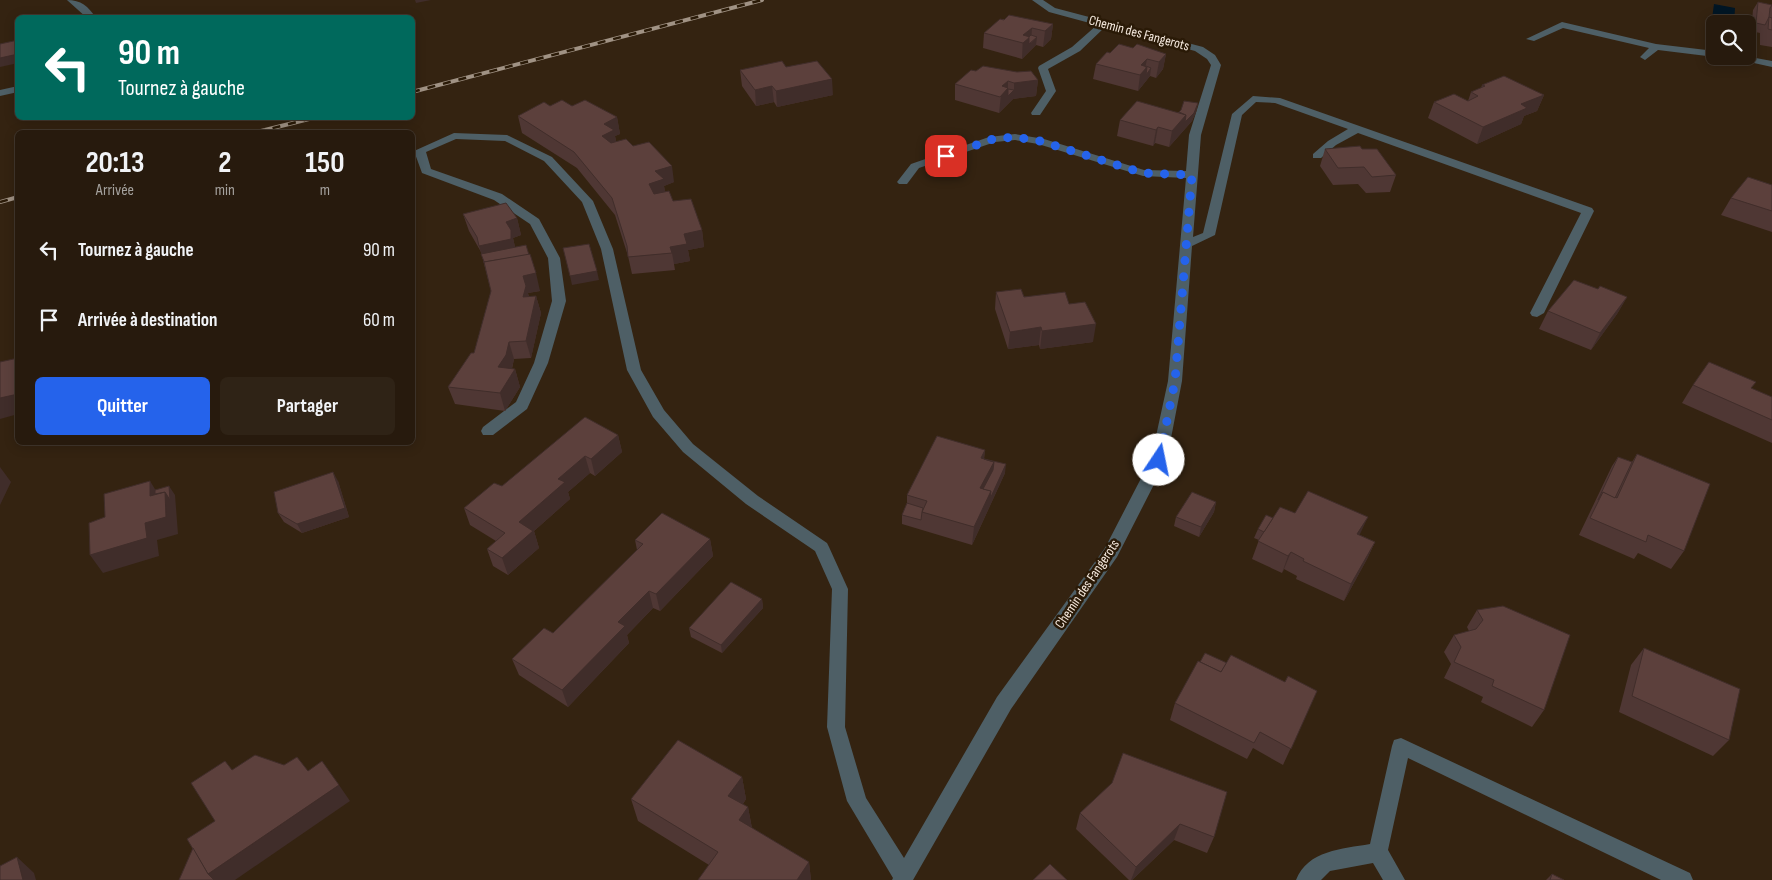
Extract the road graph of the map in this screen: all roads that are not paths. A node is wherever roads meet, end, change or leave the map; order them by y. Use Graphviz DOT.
graph roads {
  1 [pos="72,0"];
  2 [pos="1037,0"];
  3 [pos="90,15"];
  4 [pos="1103,24"];
  5 [pos="1532,39"];
  6 [pos="1656,48"];
  7 [pos="1706,53"];
  8 [pos="1645,57"];
  9 [pos="1756,61"];
  10 [pos="1772,64"];
  11 [pos="15,90"];
  12 [pos="0,93"];
  13 [pos="1036,113"];
  14 [pos="1358,128"];
  15 [pos="1317,156"];
  16 [pos="1192,175"];
  17 [pos="903,182"];
  18 [pos="1186,244"];
  19 [pos="1537,313"];
  20 [pos="488,431"];
  21 [pos="1378,852"];
  22 [pos="903,879"];
  23 [pos="1306,880"];
  24 [pos="1395,880"];
  25 [pos="1683,880"];
  1 -- 3 [label="street"];
  2 -- 4 [label="street, Chemin des Fangerots"];
  4 -- 13 [label="street"];
  4 -- 16 [label="street, Chemin des Fangerots"];
  5 -- 6 [label="street"];
  6 -- 7 [label="street"];
  6 -- 8 [label="street"];
  9 -- 10 [label="street"];
  11 -- 12 [label="street"];
  14 -- 15 [label="street"];
  14 -- 18 [label="street"];
  14 -- 19 [label="street"];
  16 -- 17 [label="street"];
  16 -- 18 [label="street, Chemin des Fangerots"];
  18 -- 22 [label="street, Chemin des Fangerots"];
  20 -- 22 [label="street"];
  21 -- 23 [label="street"];
  21 -- 24 [label="street"];
  21 -- 25 [label="street"];
}
